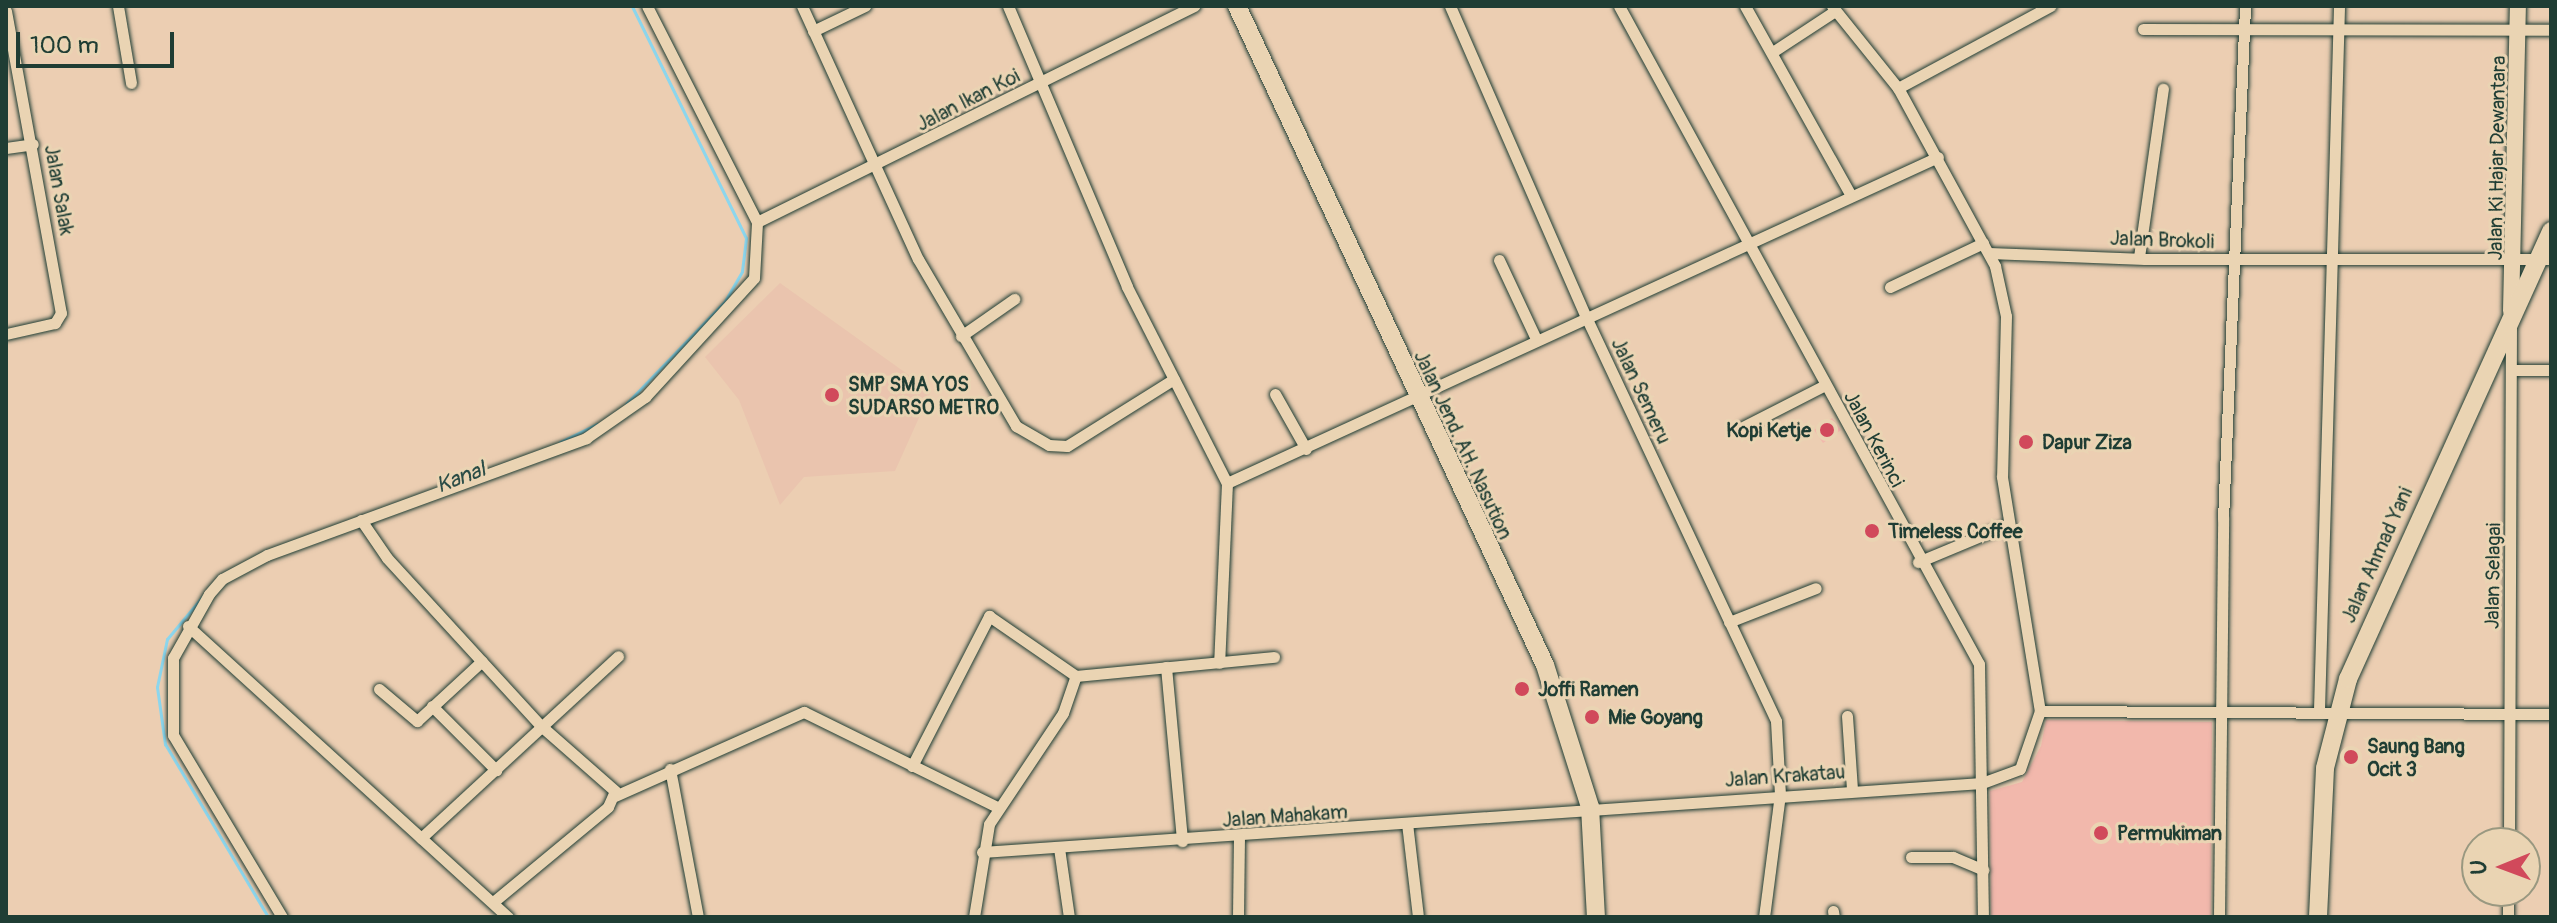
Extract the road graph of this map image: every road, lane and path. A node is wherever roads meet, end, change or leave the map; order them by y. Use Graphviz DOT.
graph roads {
  1 [pos="118,6"];
  2 [pos="647,6"];
  3 [pos="802,6"];
  4 [pos="865,6"];
  5 [pos="1008,6"];
  6 [pos="1195,6"];
  7 [pos="1237,6"];
  8 [pos="1450,6"];
  9 [pos="1619,6"];
  10 [pos="1745,6"];
  11 [pos="2050,6"];
  12 [pos="2245,6"];
  13 [pos="2339,6"];
  14 [pos="2518,6"];
  15 [pos="1834,8"];
  16 [pos="6,11"];
  17 [pos="2245,26"];
  18 [pos="2143,29"];
  19 [pos="2518,29"];
  20 [pos="2551,30"];
  21 [pos="813,31"];
  22 [pos="2338,33"];
  23 [pos="1774,51"];
  24 [pos="11,71"];
  25 [pos="131,83"];
  26 [pos="1040,83"];
  27 [pos="1898,88"];
  28 [pos="2163,89"];
  29 [pos="33,144"];
  30 [pos="6,148"];
  31 [pos="1938,157"];
  32 [pos="876,167"];
  33 [pos="1850,194"];
  34 [pos="757,222"];
  35 [pos="2551,231"];
  36 [pos="1746,243"];
  37 [pos="1986,248"];
  38 [pos="2139,257"];
  39 [pos="2545,259"];
  40 [pos="1499,260"];
  41 [pos="2234,260"];
  42 [pos="2516,260"];
  43 [pos="2333,261"];
  44 [pos="1890,287"];
  45 [pos="1014,299"];
  46 [pos="2511,311"];
  47 [pos="1587,319"];
  48 [pos="6,334"];
  49 [pos="961,336"];
  50 [pos="1536,339"];
  51 [pos="2511,370"];
  52 [pos="2551,370"];
  53 [pos="1174,379"];
  54 [pos="1825,385"];
  55 [pos="1275,394"];
  56 [pos="1413,394"];
  57 [pos="1743,427"];
  58 [pos="1306,449"];
  59 [pos="1227,483"];
  60 [pos="361,520"];
  61 [pos="2007,525"];
  62 [pos="1918,562"];
  63 [pos="1816,588"];
  64 [pos="1729,622"];
  65 [pos="188,626"];
  66 [pos="618,656"];
  67 [pos="1274,657"];
  68 [pos="482,661"];
  69 [pos="1219,663"];
  70 [pos="1166,667"];
  71 [pos="1076,676"];
  72 [pos="379,689"];
  73 [pos="432,706"];
  74 [pos="2328,710"];
  75 [pos="2040,711"];
  76 [pos="2510,711"];
  77 [pos="2221,712"];
  78 [pos="2551,714"];
  79 [pos="1847,716"];
  80 [pos="540,725"];
  81 [pos="912,766"];
  82 [pos="670,769"];
  83 [pos="496,770"];
  84 [pos="1982,783"];
  85 [pos="1852,790"];
  86 [pos="1780,794"];
  87 [pos="615,796"];
  88 [pos="997,807"];
  89 [pos="1590,807"];
  90 [pos="1407,823"];
  91 [pos="2509,827"];
  92 [pos="421,838"];
  93 [pos="1239,838"];
  94 [pos="1182,841"];
  95 [pos="1059,848"];
  96 [pos="982,852"];
  97 [pos="1911,857"];
  98 [pos="1983,870"];
  99 [pos="493,902"];
  100 [pos="282,917"];
  101 [pos="508,917"];
  102 [pos="698,917"];
  103 [pos="974,917"];
  104 [pos="1069,917"];
  105 [pos="1238,917"];
  106 [pos="1418,917"];
  107 [pos="1596,917"];
  108 [pos="1764,917"];
  109 [pos="1983,917"];
  110 [pos="2219,917"];
  111 [pos="2318,917"];
  1 -- 25 [label="street"];
  2 -- 34 [label="street"];
  3 -- 21 [label="street"];
  4 -- 21 [label="street"];
  5 -- 26 [label="street"];
  6 -- 26 [label="street, Jalan Ikan Koi"];
  7 -- 56 [label="main road, Jalan Jend. AH. Nasution"];
  8 -- 47 [label="street, Jalan Semeru"];
  9 -- 36 [label="street, Jalan Kerinci"];
  10 -- 23 [label="street"];
  11 -- 27 [label="street"];
  12 -- 17 [label="street"];
  13 -- 22 [label="street"];
  14 -- 19 [label="main road, Jalan Ki Hajar Dewantara"];
  15 -- 23 [label="street"];
  15 -- 27 [label="street"];
  16 -- 24 [label="street, Jalan Salak"];
  17 -- 18 [label="street"];
  17 -- 22 [label="street"];
  17 -- 41 [label="street"];
  19 -- 20 [label="street"];
  19 -- 22 [label="street"];
  19 -- 42 [label="main road, Jalan Ki Hajar Dewantara"];
  21 -- 32 [label="street"];
  22 -- 43 [label="street"];
  23 -- 33 [label="street"];
  24 -- 29 [label="street, Jalan Salak"];
  26 -- 32 [label="street, Jalan Ikan Koi"];
  26 -- 53 [label="street"];
  27 -- 31 [label="street"];
  28 -- 38 [label="street"];
  29 -- 30 [label="street"];
  29 -- 48 [label="street, Jalan Salak"];
  31 -- 33 [label="street"];
  31 -- 37 [label="street"];
  32 -- 34 [label="street, Jalan Ikan Koi"];
  32 -- 49 [label="street"];
  33 -- 36 [label="street"];
  34 -- 60 [label="street"];
  35 -- 39 [label="main road, Jalan Ahmad Yani"];
  36 -- 47 [label="street"];
  36 -- 54 [label="street, Jalan Kerinci"];
  37 -- 38 [label="street, Jalan Brokoli"];
  37 -- 44 [label="street"];
  37 -- 61 [label="street"];
  38 -- 41 [label="street, Jalan Brokoli"];
  39 -- 42 [label="street, Jalan Brokoli"];
  39 -- 46 [label="main road, Jalan Ahmad Yani"];
  40 -- 50 [label="street"];
  41 -- 43 [label="street, Jalan Brokoli"];
  41 -- 77 [label="street"];
  42 -- 43 [label="street, Jalan Brokoli"];
  42 -- 46 [label="main road, Jalan Ki Hajar Dewantara"];
  43 -- 74 [label="street"];
  45 -- 49 [label="street"];
  46 -- 51 [label="street, Jalan Selagai"];
  46 -- 74 [label="main road, Jalan Ahmad Yani"];
  47 -- 50 [label="street"];
  47 -- 64 [label="street, Jalan Semeru"];
  49 -- 53 [label="street"];
  50 -- 56 [label="street"];
  51 -- 52 [label="street"];
  51 -- 76 [label="street, Jalan Selagai"];
  53 -- 59 [label="street"];
  54 -- 57 [label="street"];
  54 -- 62 [label="street, Jalan Kerinci"];
  55 -- 58 [label="street"];
  56 -- 58 [label="street"];
  56 -- 89 [label="main road, Jalan Jend. AH. Nasution"];
  58 -- 59 [label="street"];
  59 -- 69 [label="street"];
  60 -- 65 [label="street"];
  60 -- 68 [label="street"];
  61 -- 62 [label="street"];
  61 -- 75 [label="street"];
  62 -- 84 [label="street, Jalan Kerinci"];
  63 -- 64 [label="street"];
  64 -- 86 [label="street, Jalan Semeru"];
  65 -- 92 [label="street"];
  65 -- 100 [label="street"];
  66 -- 80 [label="street"];
  67 -- 69 [label="street"];
  68 -- 73 [label="street"];
  68 -- 80 [label="street"];
  69 -- 70 [label="street"];
  70 -- 71 [label="street"];
  70 -- 94 [label="street"];
  71 -- 81 [label="street"];
  71 -- 88 [label="street"];
  72 -- 73 [label="street"];
  73 -- 83 [label="street"];
  74 -- 76 [label="street"];
  74 -- 77 [label="street"];
  74 -- 111 [label="main road, Jalan Ahmad Yani"];
  75 -- 77 [label="street"];
  75 -- 84 [label="street, Jalan Krakatau"];
  76 -- 78 [label="street"];
  76 -- 91 [label="street, Jalan Selagai"];
  77 -- 110 [label="street"];
  79 -- 85 [label="street"];
  80 -- 83 [label="street"];
  80 -- 87 [label="street"];
  81 -- 82 [label="street"];
  81 -- 88 [label="street"];
  82 -- 87 [label="street"];
  82 -- 102 [label="street"];
  83 -- 92 [label="street"];
  84 -- 85 [label="street, Jalan Krakatau"];
  84 -- 98 [label="street, Jalan Kerinci"];
  85 -- 86 [label="street, Jalan Krakatau"];
  86 -- 89 [label="street, Jalan Krakatau"];
  86 -- 108 [label="street, Jalan Semeru"];
  87 -- 99 [label="street"];
  88 -- 96 [label="street"];
  89 -- 90 [label="street, Jalan Mahakam"];
  89 -- 107 [label="main road, Jalan Jend. AH. Nasution"];
  90 -- 93 [label="street, Jalan Mahakam"];
  90 -- 106 [label="street"];
  92 -- 99 [label="street"];
  93 -- 94 [label="street, Jalan Mahakam"];
  93 -- 105 [label="street"];
  94 -- 95 [label="street, Jalan Mahakam"];
  95 -- 96 [label="street, Jalan Mahakam"];
  95 -- 104 [label="street"];
  96 -- 103 [label="street"];
  97 -- 98 [label="street"];
  98 -- 109 [label="street, Jalan Kerinci"];
  99 -- 101 [label="street"];
}
